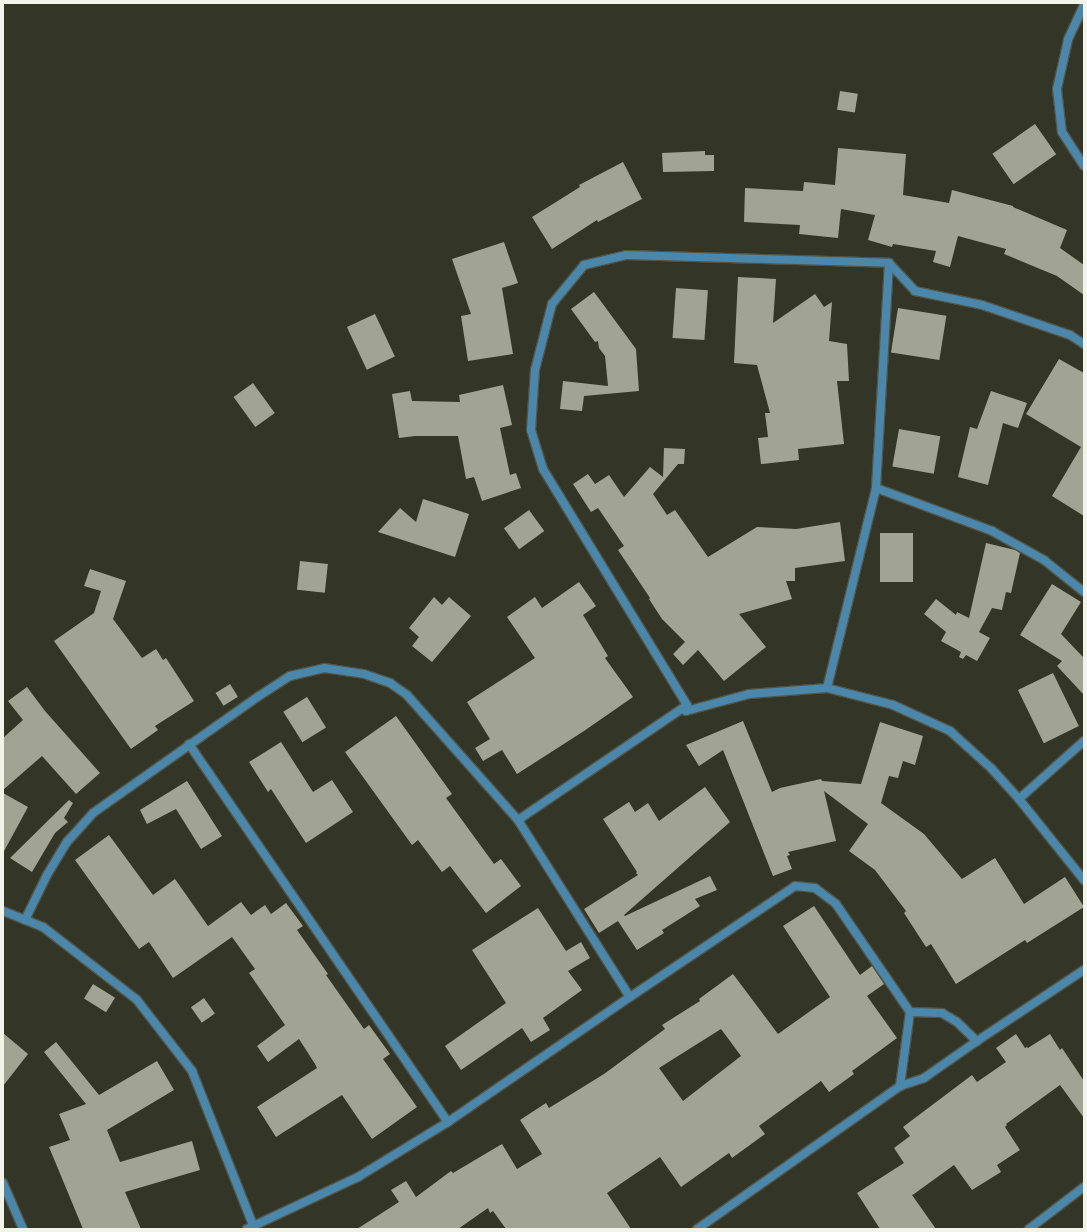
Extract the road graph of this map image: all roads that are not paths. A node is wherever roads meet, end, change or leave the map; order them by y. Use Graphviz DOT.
graph roads {
  1 [pos="1084,5"];
  2 [pos="1084,166"];
  3 [pos="889,263"];
  4 [pos="1084,344"];
  5 [pos="876,488"];
  6 [pos="1084,592"];
  7 [pos="827,688"];
  8 [pos="687,705"];
  9 [pos="1084,741"];
  10 [pos="189,744"];
  11 [pos="1018,799"];
  12 [pos="518,820"];
  13 [pos="1084,880"];
  14 [pos="3,911"];
  15 [pos="25,920"];
  16 [pos="1084,970"];
  17 [pos="630,997"];
  18 [pos="910,1012"];
  19 [pos="977,1041"];
  20 [pos="900,1086"];
  21 [pos="448,1122"];
  22 [pos="3,1183"];
  23 [pos="1084,1188"];
  24 [pos="250,1227"];
  25 [pos="23,1229"];
  26 [pos="697,1229"];
  27 [pos="1029,1229"];
  1 -- 2 [label="street"];
  3 -- 4 [label="street"];
  3 -- 5 [label="street"];
  3 -- 8 [label="street"];
  5 -- 6 [label="street"];
  5 -- 7 [label="street"];
  7 -- 8 [label="street"];
  7 -- 11 [label="street"];
  8 -- 12 [label="street"];
  9 -- 11 [label="street"];
  10 -- 12 [label="street"];
  10 -- 15 [label="street"];
  10 -- 21 [label="street"];
  11 -- 13 [label="street"];
  12 -- 17 [label="street"];
  14 -- 15 [label="street"];
  15 -- 24 [label="street"];
  16 -- 19 [label="street"];
  17 -- 18 [label="street"];
  17 -- 21 [label="street"];
  18 -- 19 [label="street"];
  18 -- 20 [label="street"];
  19 -- 20 [label="street"];
  20 -- 26 [label="street"];
  21 -- 24 [label="street"];
  22 -- 25 [label="street"];
  23 -- 27 [label="street"];
}
